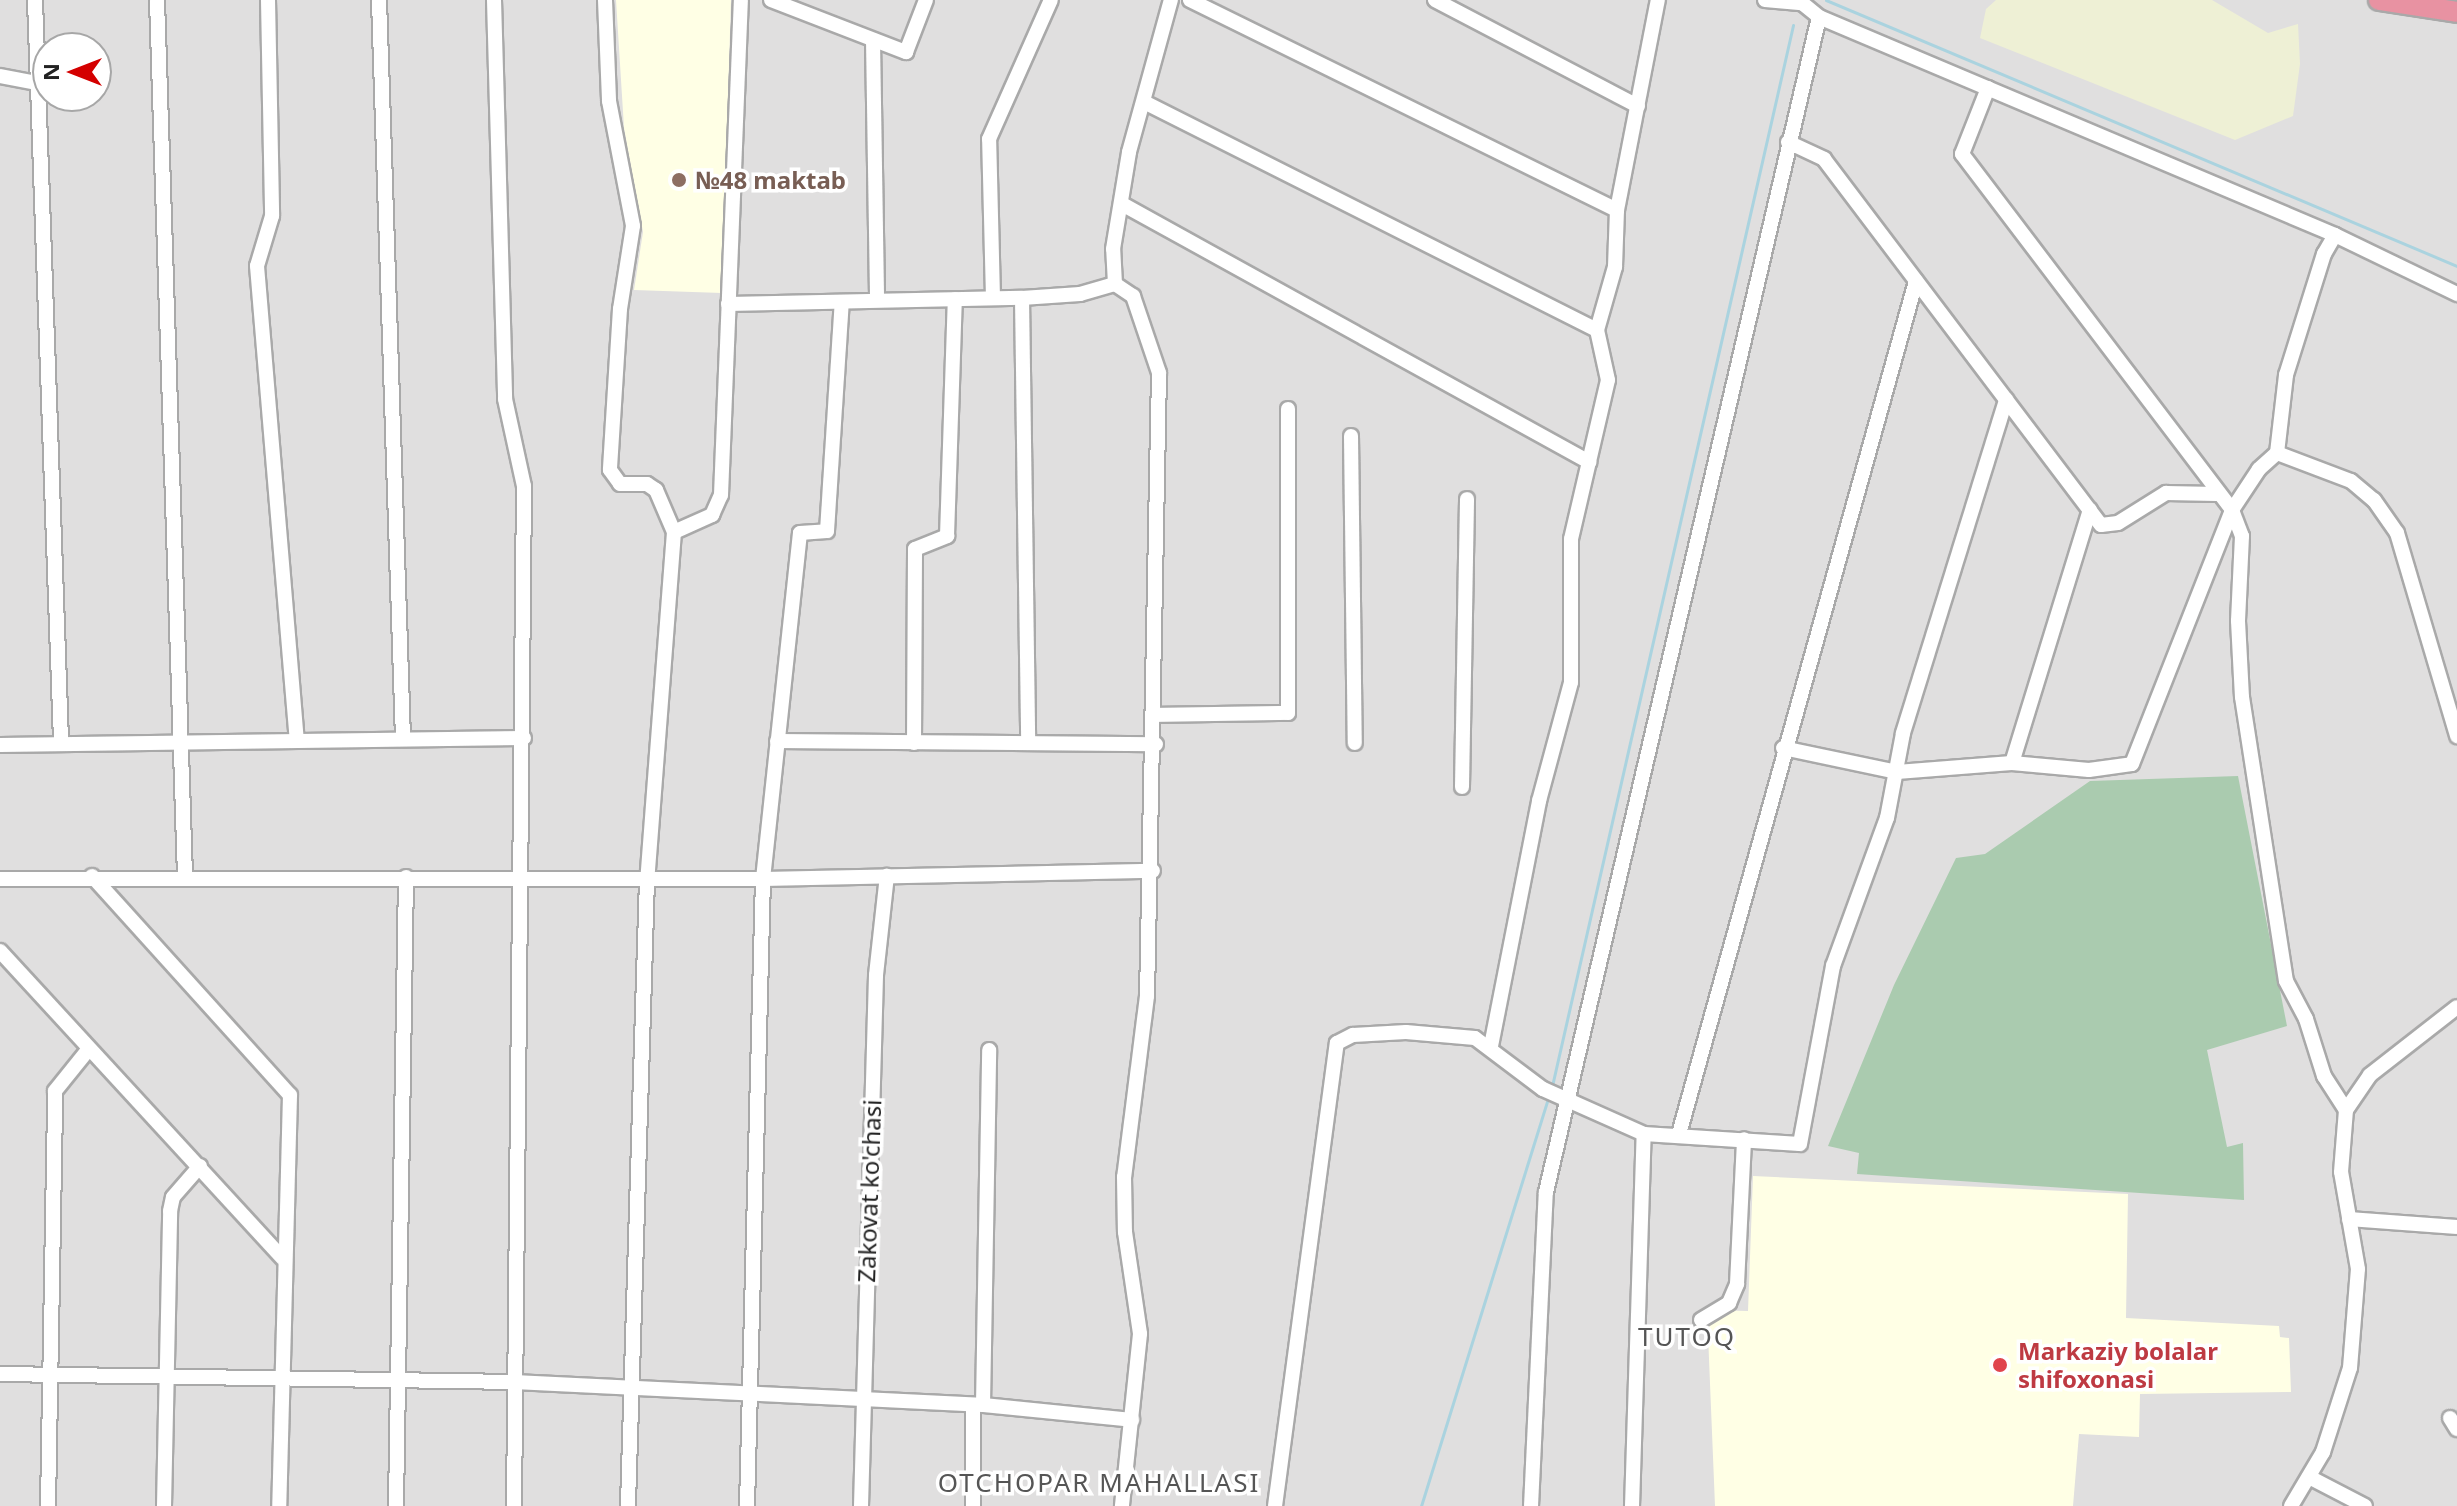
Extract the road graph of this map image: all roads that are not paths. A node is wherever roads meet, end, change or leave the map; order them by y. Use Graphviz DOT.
graph roads {
  1 [pos="35,0"];
  2 [pos="157,0"];
  3 [pos="268,0"];
  4 [pos="379,0"];
  5 [pos="494,0"];
  6 [pos="605,0"];
  7 [pos="741,0"];
  8 [pos="771,0"];
  9 [pos="926,0"];
  10 [pos="1051,0"];
  11 [pos="1171,0"];
  12 [pos="1190,0"];
  13 [pos="1435,0"];
  14 [pos="1658,0"];
  15 [pos="1765,0"];
  16 [pos="2379,0"];
  17 [pos="2457,12"];
  18 [pos="1819,17"];
  19 [pos="38,32"];
  20 [pos="873,40"];
  21 [pos="0,76"];
  22 [pos="32,82"];
  23 [pos="1988,88"];
  24 [pos="1144,102"];
  25 [pos="1638,106"];
  26 [pos="43,112"];
  27 [pos="1788,142"];
  28 [pos="1122,204"];
  29 [pos="1617,210"];
  30 [pos="2335,235"];
  31 [pos="1916,281"];
  32 [pos="1115,284"];
  33 [pos="2457,294"];
  34 [pos="993,298"];
  35 [pos="1022,298"];
  36 [pos="955,299"];
  37 [pos="877,300"];
  38 [pos="842,302"];
  39 [pos="728,304"];
  40 [pos="1597,330"];
  41 [pos="2006,400"];
  42 [pos="1288,409"];
  43 [pos="1351,436"];
  44 [pos="2277,453"];
  45 [pos="1589,462"];
  46 [pos="2217,494"];
  47 [pos="1467,499"];
  48 [pos="2090,510"];
  49 [pos="2232,510"];
  50 [pos="674,532"];
  51 [pos="1157,715"];
  52 [pos="2457,736"];
  53 [pos="403,738"];
  54 [pos="524,738"];
  55 [pos="297,739"];
  56 [pos="181,740"];
  57 [pos="777,741"];
  58 [pos="61,742"];
  59 [pos="914,743"];
  60 [pos="1028,743"];
  61 [pos="1355,743"];
  62 [pos="1156,744"];
  63 [pos="0,745"];
  64 [pos="1783,748"];
  65 [pos="2012,763"];
  66 [pos="1897,772"];
  67 [pos="1462,787"];
  68 [pos="1153,871"];
  69 [pos="92,876"];
  70 [pos="185,876"];
  71 [pos="887,876"];
  72 [pos="406,877"];
  73 [pos="523,877"];
  74 [pos="0,879"];
  75 [pos="647,879"];
  76 [pos="763,879"];
  77 [pos="0,951"];
  78 [pos="2457,1007"];
  79 [pos="1491,1046"];
  80 [pos="88,1050"];
  81 [pos="989,1050"];
  82 [pos="1565,1101"];
  83 [pos="2346,1110"];
  84 [pos="1644,1134"];
  85 [pos="1679,1134"];
  86 [pos="1744,1139"];
  87 [pos="200,1166"];
  88 [pos="2349,1219"];
  89 [pos="2457,1227"];
  90 [pos="282,1258"];
  91 [pos="1701,1320"];
  92 [pos="0,1374"];
  93 [pos="50,1375"];
  94 [pos="168,1377"];
  95 [pos="282,1381"];
  96 [pos="399,1381"];
  97 [pos="516,1382"];
  98 [pos="634,1389"];
  99 [pos="752,1394"];
  100 [pos="863,1400"];
  101 [pos="978,1405"];
  102 [pos="1132,1420"];
  103 [pos="2309,1477"];
  104 [pos="48,1506"];
  105 [pos="164,1506"];
  106 [pos="279,1506"];
  107 [pos="396,1506"];
  108 [pos="514,1506"];
  109 [pos="628,1506"];
  110 [pos="747,1506"];
  111 [pos="861,1506"];
  112 [pos="973,1506"];
  113 [pos="1122,1506"];
  114 [pos="1275,1506"];
  115 [pos="1531,1506"];
  116 [pos="1632,1506"];
  117 [pos="2291,1506"];
  118 [pos="2365,1506"];
  1 -- 19 [label="street"];
  2 -- 56 [label="street"];
  3 -- 55 [label="street"];
  4 -- 53 [label="street"];
  5 -- 54 [label="street"];
  6 -- 50 [label="street"];
  7 -- 39 [label="street"];
  8 -- 20 [label="street"];
  9 -- 20 [label="street"];
  10 -- 34 [label="street"];
  11 -- 24 [label="street"];
  12 -- 29 [label="street"];
  13 -- 25 [label="street"];
  14 -- 25 [label="street"];
  15 -- 18 [label="street"];
  16 -- 17 [label="highway"];
  18 -- 23 [label="street"];
  18 -- 27 [label="street"];
  20 -- 37 [label="street"];
  21 -- 22 [label="street"];
  23 -- 30 [label="street"];
  23 -- 46 [label="street"];
  24 -- 28 [label="street"];
  24 -- 40 [label="street"];
  25 -- 29 [label="street"];
  26 -- 58 [label="street"];
  27 -- 31 [label="street"];
  27 -- 82 [label="street"];
  28 -- 32 [label="street"];
  28 -- 45 [label="street"];
  29 -- 40 [label="street"];
  30 -- 33 [label="street"];
  30 -- 44 [label="street"];
  31 -- 41 [label="street"];
  31 -- 64 [label="street"];
  32 -- 35 [label="street"];
  32 -- 51 [label="street"];
  34 -- 35 [label="street"];
  34 -- 36 [label="street"];
  35 -- 60 [label="street"];
  36 -- 37 [label="street"];
  36 -- 59 [label="street"];
  37 -- 38 [label="street"];
  38 -- 39 [label="street"];
  38 -- 57 [label="street"];
  39 -- 50 [label="street"];
  40 -- 45 [label="street"];
  41 -- 48 [label="street"];
  41 -- 66 [label="street"];
  42 -- 51 [label="street"];
  43 -- 61 [label="street"];
  44 -- 49 [label="street"];
  44 -- 52 [label="street"];
  45 -- 79 [label="street"];
  46 -- 48 [label="street"];
  46 -- 49 [label="street"];
  47 -- 67 [label="street"];
  48 -- 65 [label="street"];
  49 -- 65 [label="street"];
  49 -- 83 [label="street"];
  50 -- 75 [label="street"];
  51 -- 62 [label="street"];
  53 -- 54 [label="street"];
  53 -- 55 [label="street"];
  54 -- 73 [label="street"];
  55 -- 56 [label="street"];
  56 -- 58 [label="street"];
  56 -- 70 [label="street"];
  57 -- 59 [label="street"];
  57 -- 76 [label="street"];
  58 -- 63 [label="street"];
  59 -- 60 [label="street"];
  60 -- 62 [label="street"];
  62 -- 68 [label="street"];
  64 -- 66 [label="street"];
  64 -- 85 [label="street"];
  65 -- 66 [label="street"];
  66 -- 86 [label="street"];
  68 -- 71 [label="street"];
  68 -- 102 [label="street"];
  69 -- 70 [label="street"];
  69 -- 74 [label="street"];
  69 -- 90 [label="street"];
  70 -- 72 [label="street"];
  71 -- 76 [label="street"];
  71 -- 100 [label="street, Zakovat ko'chasi"];
  72 -- 73 [label="street"];
  72 -- 96 [label="street"];
  73 -- 75 [label="street"];
  73 -- 97 [label="street"];
  75 -- 76 [label="street"];
  75 -- 98 [label="street"];
  76 -- 99 [label="street"];
  77 -- 80 [label="street"];
  78 -- 83 [label="street"];
  79 -- 82 [label="street"];
  79 -- 114 [label="street"];
  80 -- 87 [label="street"];
  80 -- 93 [label="street"];
  81 -- 101 [label="street"];
  82 -- 84 [label="street"];
  82 -- 115 [label="street"];
  83 -- 88 [label="street"];
  84 -- 85 [label="street"];
  84 -- 116 [label="street"];
  85 -- 86 [label="street"];
  86 -- 91 [label="street"];
  87 -- 90 [label="street"];
  87 -- 94 [label="street"];
  88 -- 89 [label="street"];
  88 -- 103 [label="street"];
  90 -- 95 [label="street"];
  92 -- 93 [label="street"];
  93 -- 94 [label="street"];
  93 -- 104 [label="street"];
  94 -- 95 [label="street"];
  94 -- 105 [label="street"];
  95 -- 96 [label="street"];
  95 -- 106 [label="street"];
  96 -- 97 [label="street"];
  96 -- 107 [label="street"];
  97 -- 98 [label="street"];
  97 -- 108 [label="street"];
  98 -- 99 [label="street"];
  98 -- 109 [label="street"];
  99 -- 100 [label="street"];
  99 -- 110 [label="street"];
  100 -- 101 [label="street"];
  100 -- 111 [label="street, Zakovat ko'chasi"];
  101 -- 102 [label="street"];
  101 -- 112 [label="street"];
  102 -- 113 [label="street"];
  103 -- 117 [label="street"];
  103 -- 118 [label="street"];
}
